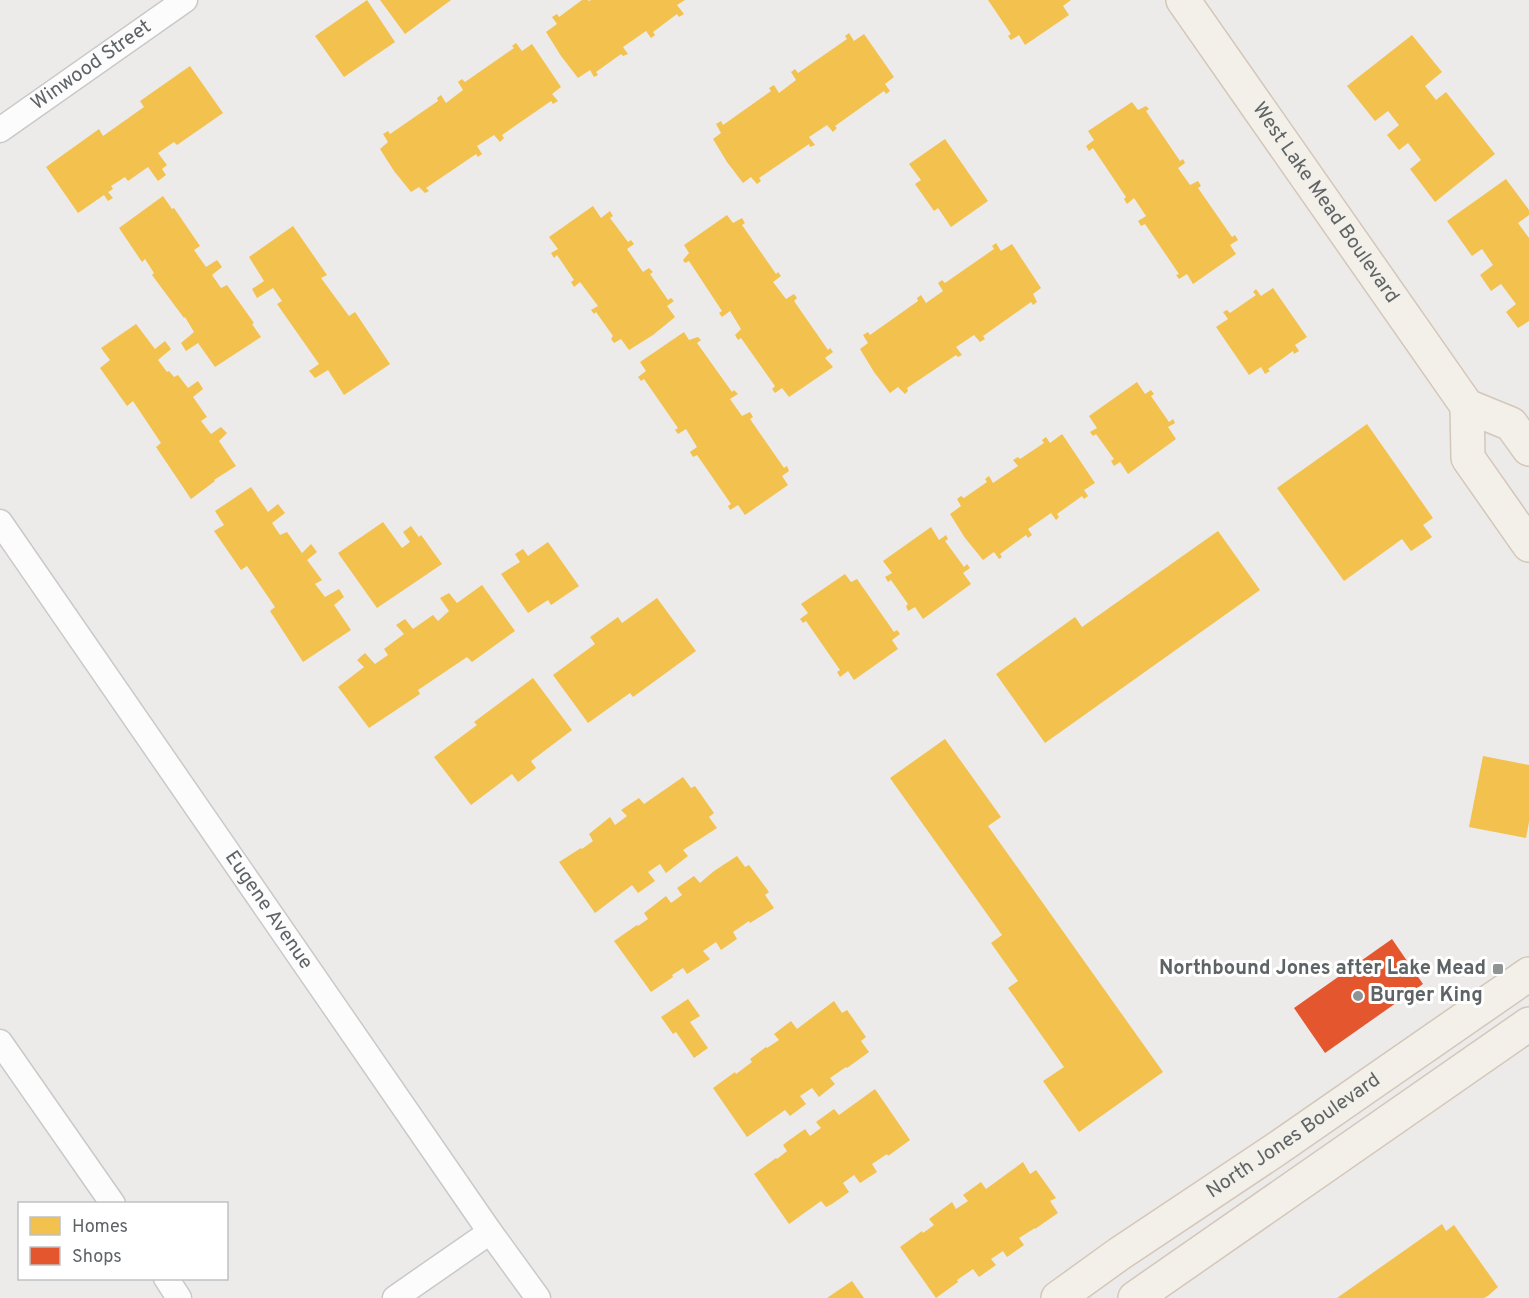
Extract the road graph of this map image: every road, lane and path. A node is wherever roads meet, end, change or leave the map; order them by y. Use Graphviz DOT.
graph roads {
  1 [pos="185,0"];
  2 [pos="1183,0"];
  3 [pos="0,130"];
  4 [pos="1467,406"];
  5 [pos="1529,449"];
  6 [pos="0,522"];
  7 [pos="1529,544"];
  8 [pos="1529,974"];
  9 [pos="1529,1024"];
  10 [pos="0,1042"];
  11 [pos="112,1202"];
  12 [pos="490,1232"];
  13 [pos="1119,1254"];
  14 [pos="167,1280"];
  15 [pos="1139,1295"];
  16 [pos="179,1298"];
  17 [pos="394,1298"];
  18 [pos="538,1298"];
  19 [pos="1058,1298"];
  1 -- 3 [label="street, Winwood Street"];
  2 -- 4 [label="main road, West Lake Mead Boulevard"];
  4 -- 5 [label="main road"];
  4 -- 7 [label="main road"];
  6 -- 12 [label="street, Eugene Avenue"];
  8 -- 13 [label="main road, North Jones Boulevard"];
  9 -- 15 [label="main road"];
  10 -- 11 [label="street"];
  12 -- 17 [label="street"];
  12 -- 18 [label="street, Eugene Avenue"];
  13 -- 15 [label="main road"];
  13 -- 19 [label="main road, North Jones Boulevard"];
  14 -- 16 [label="street"];
}
